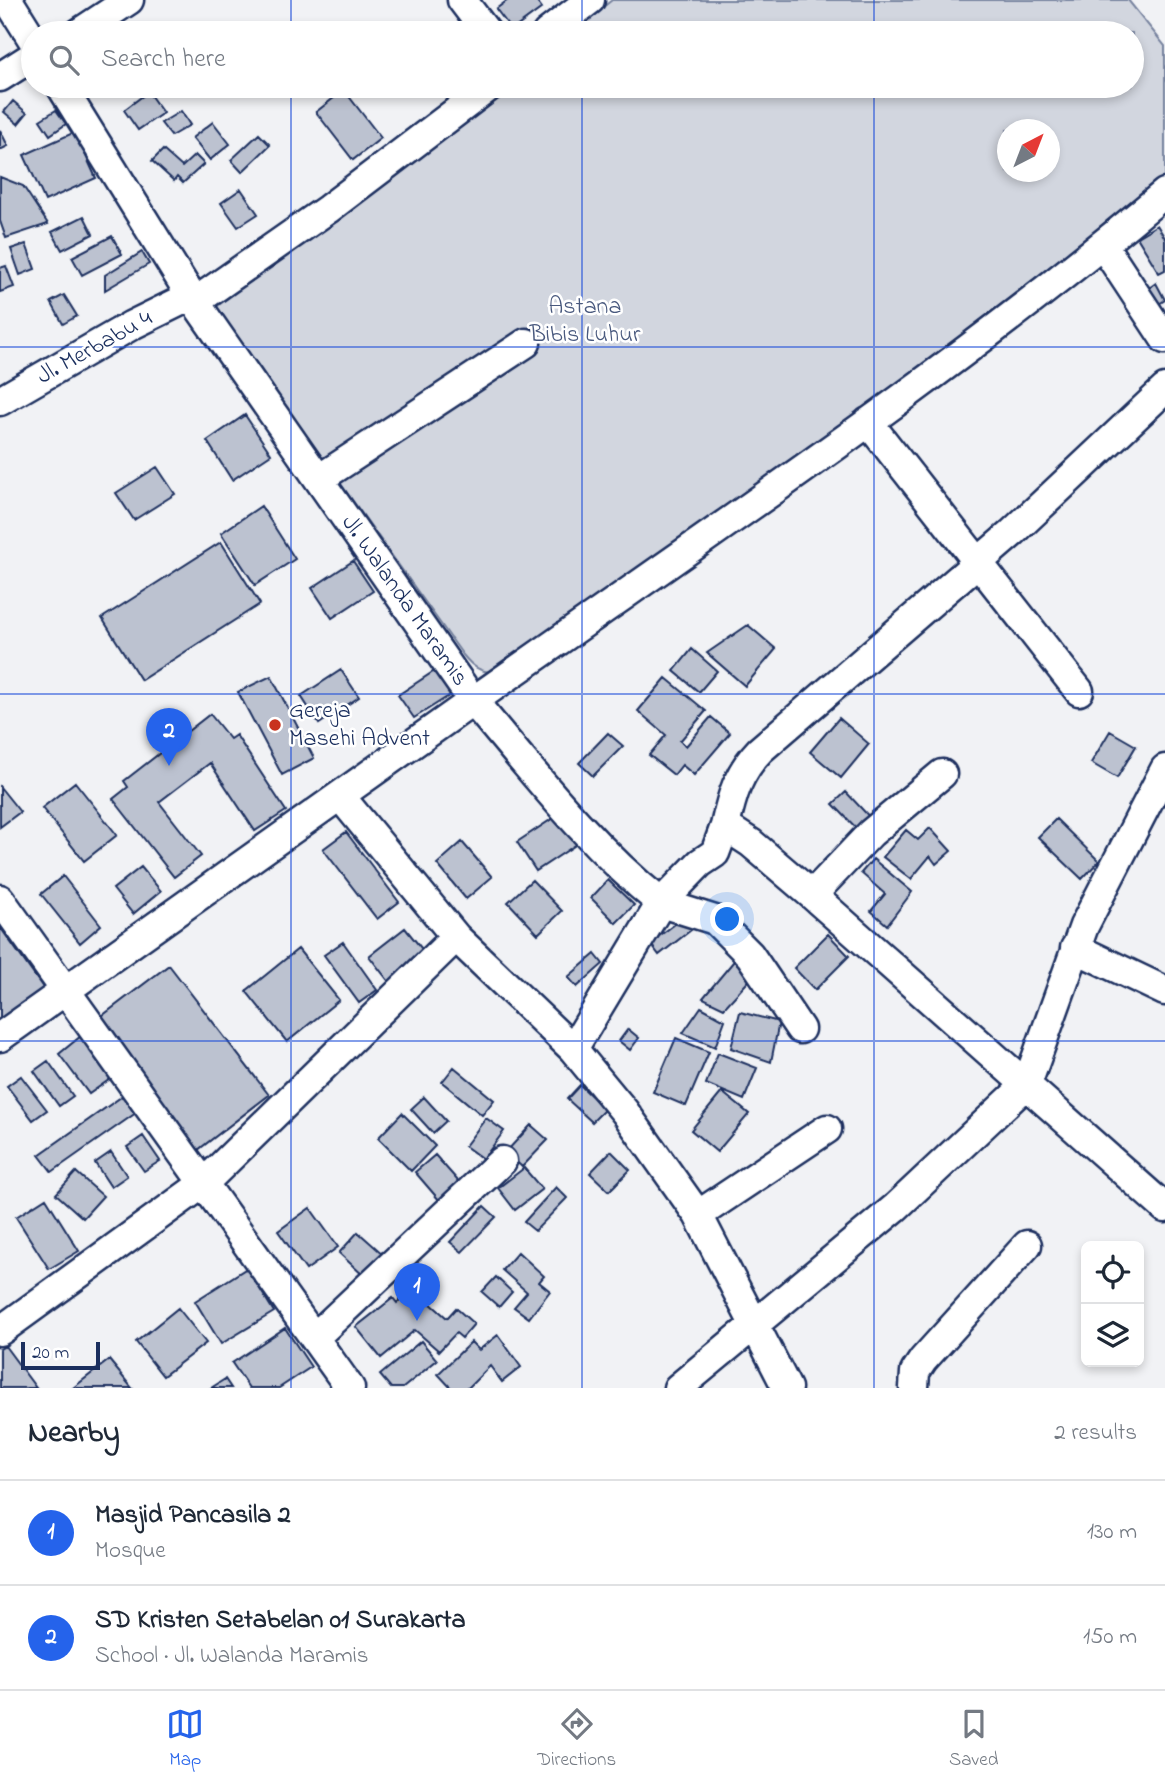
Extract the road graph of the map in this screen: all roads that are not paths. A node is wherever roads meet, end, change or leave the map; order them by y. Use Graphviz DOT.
graph roads {
  1 [pos="8,0"];
  2 [pos="129,0"];
  3 [pos="462,0"];
  4 [pos="590,0"];
  5 [pos="21,21"];
  6 [pos="97,21"];
  7 [pos="479,21"];
  8 [pos="563,21"];
  9 [pos="21,64"];
  10 [pos="0,77"];
  11 [pos="68,98"];
  12 [pos="475,98"];
  13 [pos="1165,193"];
  14 [pos="1103,245"];
  15 [pos="193,299"];
  16 [pos="1165,339"];
  17 [pos="526,343"];
  18 [pos="1165,389"];
  19 [pos="2,397"];
  20 [pos="868,422"];
  21 [pos="319,478"];
  22 [pos="977,561"];
  23 [pos="1079,691"];
  24 [pos="473,701"];
  25 [pos="1165,769"];
  26 [pos="942,774"];
  27 [pos="340,796"];
  28 [pos="725,826"];
  29 [pos="812,894"];
  30 [pos="0,899"];
  31 [pos="661,903"];
  32 [pos="456,937"];
  33 [pos="1075,948"];
  34 [pos="65,990"];
  35 [pos="1165,991"];
  36 [pos="800,1029"];
  37 [pos="0,1037"];
  38 [pos="573,1049"];
  39 [pos="1027,1084"];
  40 [pos="827,1129"];
  41 [pos="502,1161"];
  42 [pos="204,1183"];
  43 [pos="1165,1208"];
  44 [pos="698,1215"];
  45 [pos="1027,1245"];
  46 [pos="753,1323"];
  47 [pos="0,1331"];
  48 [pos="314,1338"];
  49 [pos="350,1388"];
  50 [pos="677,1388"];
  51 [pos="787,1388"];
  52 [pos="914,1388"];
  1 -- 5 [label="street"];
  2 -- 6 [label="street"];
  3 -- 7 [label="street"];
  4 -- 8 [label="street"];
  9 -- 10 [label="street"];
  11 -- 15 [label="street, Jl. Walanda Maramis"];
  12 -- 15 [label="street, Jl. Merbabu 4"];
  13 -- 14 [label="street"];
  14 -- 16 [label="street"];
  14 -- 20 [label="street"];
  15 -- 19 [label="street, Jl. Merbabu 4"];
  15 -- 21 [label="street, Jl. Walanda Maramis"];
  17 -- 21 [label="street"];
  18 -- 22 [label="street"];
  20 -- 22 [label="street"];
  20 -- 24 [label="street"];
  21 -- 24 [label="street, Jl. Walanda Maramis"];
  22 -- 23 [label="street"];
  22 -- 28 [label="street"];
  24 -- 27 [label="street, Jl. Walanda Maramis"];
  24 -- 31 [label="street"];
  25 -- 33 [label="street"];
  26 -- 29 [label="street"];
  27 -- 32 [label="street"];
  27 -- 34 [label="street, Jl. Walanda Maramis"];
  28 -- 29 [label="street"];
  28 -- 31 [label="street"];
  29 -- 39 [label="street"];
  30 -- 34 [label="street"];
  31 -- 36 [label="street"];
  31 -- 38 [label="street"];
  32 -- 38 [label="street"];
  32 -- 42 [label="street"];
  33 -- 35 [label="street"];
  33 -- 39 [label="street"];
  34 -- 37 [label="street, Jl. Walanda Maramis"];
  34 -- 42 [label="street"];
  38 -- 44 [label="street"];
  39 -- 43 [label="street"];
  39 -- 46 [label="street"];
  40 -- 44 [label="street"];
  41 -- 48 [label="street"];
  42 -- 47 [label="street"];
  42 -- 48 [label="street"];
  44 -- 46 [label="street"];
  45 -- 52 [label="street"];
  46 -- 50 [label="street"];
  46 -- 51 [label="street"];
  48 -- 49 [label="street"];
}
